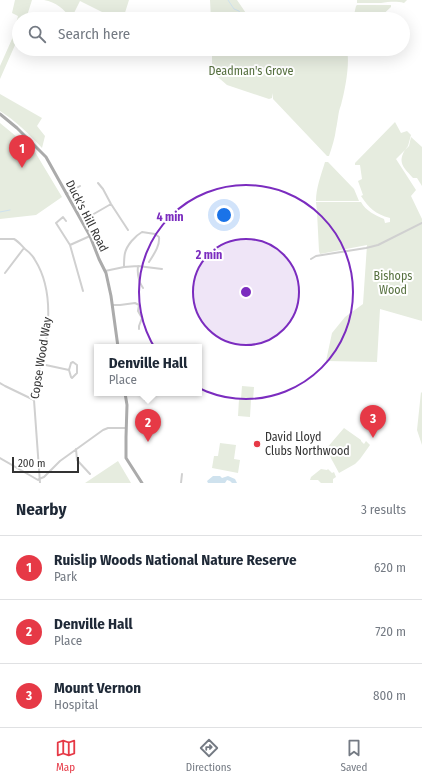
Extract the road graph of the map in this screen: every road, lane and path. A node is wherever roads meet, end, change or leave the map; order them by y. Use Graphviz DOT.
graph roads {
  1 [pos="0,114"];
  2 [pos="98,183"];
  3 [pos="80,186"];
  4 [pos="66,194"];
  5 [pos="112,204"];
  6 [pos="66,221"];
  7 [pos="422,223"];
  8 [pos="85,228"];
  9 [pos="128,230"];
  10 [pos="90,236"];
  11 [pos="0,239"];
  12 [pos="70,245"];
  13 [pos="24,248"];
  14 [pos="311,259"];
  15 [pos="149,262"];
  16 [pos="138,266"];
  17 [pos="124,267"];
  18 [pos="162,269"];
  19 [pos="105,271"];
  20 [pos="5,273"];
  21 [pos="143,288"];
  22 [pos="83,291"];
  23 [pos="112,305"];
  24 [pos="139,329"];
  25 [pos="118,344"];
  26 [pos="41,364"];
  27 [pos="69,370"];
  28 [pos="0,382"];
  29 [pos="126,396"];
  30 [pos="146,396"];
  31 [pos="34,400"];
  32 [pos="145,400"];
  33 [pos="126,428"];
  34 [pos="76,449"];
  35 [pos="0,458"];
  36 [pos="90,474"];
  37 [pos="182,474"];
  38 [pos="40,479"];
  39 [pos="40,483"];
  40 [pos="142,483"];
  41 [pos="181,483"];
  1 -- 4 [label="main road, Duck's Hill Road"];
  2 -- 5 [label="street"];
  3 -- 4 [label="street"];
  4 -- 8 [label="main road, Duck's Hill Road"];
  5 -- 8 [label="street"];
  5 -- 9 [label="street"];
  6 -- 12 [label="street"];
  7 -- 14 [label="street"];
  8 -- 10 [label="main road, Duck's Hill Road"];
  10 -- 12 [label="street"];
  10 -- 19 [label="main road, Duck's Hill Road"];
  11 -- 13 [label="street, Copse Wood Way"];
  12 -- 22 [label="street"];
  13 -- 20 [label="street"];
  13 -- 26 [label="street, Copse Wood Way"];
  15 -- 17 [label="street"];
  16 -- 17 [label="street"];
  16 -- 18 [label="street"];
  16 -- 21 [label="street"];
  17 -- 19 [label="street"];
  19 -- 23 [label="main road, Duck's Hill Road"];
  23 -- 24 [label="street"];
  23 -- 25 [label="main road, Duck's Hill Road"];
  26 -- 27 [label="street"];
  26 -- 31 [label="street, Copse Wood Way"];
  27 -- 27 [label="street"];
  28 -- 31 [label="street"];
  29 -- 33 [label="main road"];
  30 -- 32 [label="street"];
  31 -- 38 [label="street, Copse Wood Way"];
  33 -- 34 [label="street"];
  33 -- 40 [label="main road"];
  34 -- 36 [label="street"];
  34 -- 38 [label="street"];
  35 -- 38 [label="street"];
  37 -- 41 [label="street"];
  38 -- 39 [label="street, Copse Wood Way"];
}
